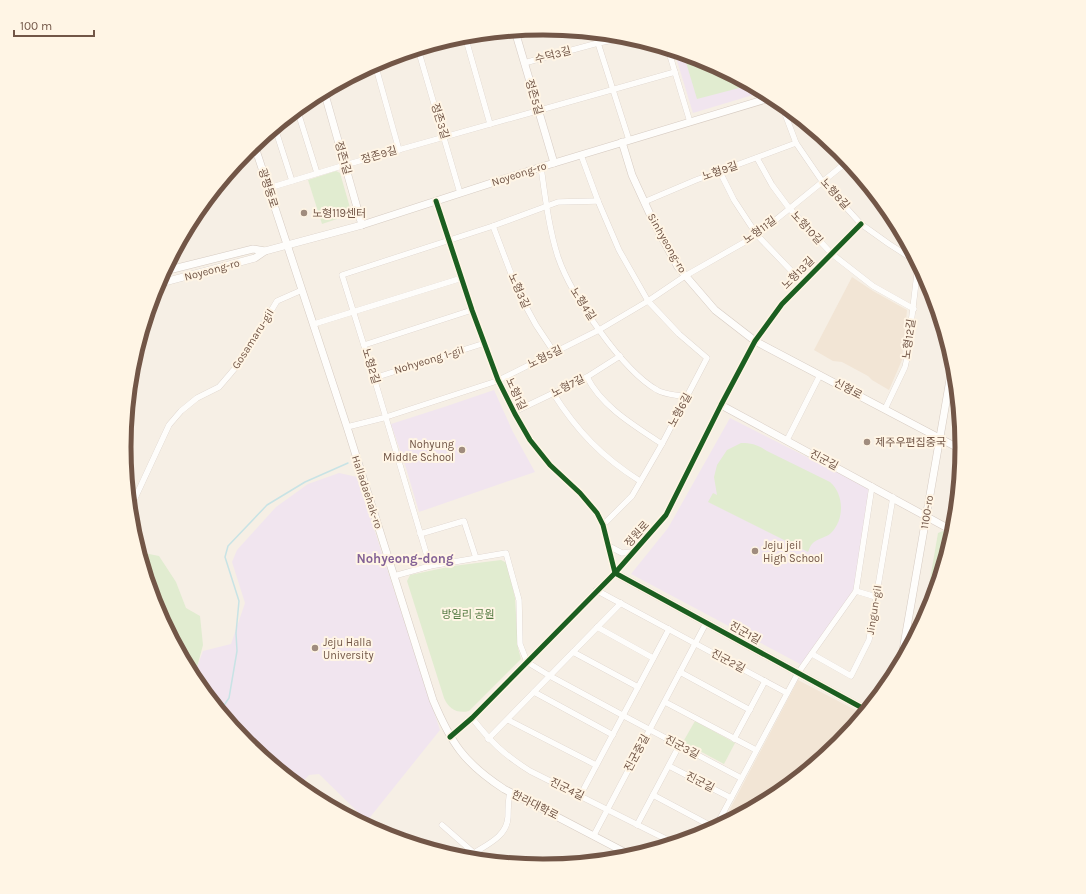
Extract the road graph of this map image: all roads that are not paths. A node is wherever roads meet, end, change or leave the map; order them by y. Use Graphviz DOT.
graph roads {
  1 [pos="516,36"];
  2 [pos="608,41"];
  3 [pos="467,42"];
  4 [pos="598,43"];
  5 [pos="420,54"];
  6 [pos="670,55"];
  7 [pos="524,63"];
  8 [pos="377,70"];
  9 [pos="676,72"];
  10 [pos="612,90"];
  11 [pos="326,97"];
  12 [pos="765,100"];
  13 [pos="538,110"];
  14 [pos="785,114"];
  15 [pos="299,115"];
  16 [pos="690,122"];
  17 [pos="490,124"];
  18 [pos="276,133"];
  19 [pos="444,137"];
  20 [pos="626,141"];
  21 [pos="796,143"];
  22 [pos="399,150"];
  23 [pos="257,151"];
  24 [pos="258,154"];
  25 [pos="253,155"];
  26 [pos="581,155"];
  27 [pos="757,158"];
  28 [pos="554,163"];
  29 [pos="345,165"];
  30 [pos="843,165"];
  31 [pos="541,167"];
  32 [pos="720,172"];
  33 [pos="317,173"];
  34 [pos="292,181"];
  35 [pos="822,181"];
  36 [pos="268,188"];
  37 [pos="460,193"];
  38 [pos="436,201"];
  39 [pos="598,201"];
  40 [pos="644,202"];
  41 [pos="546,206"];
  42 [pos="789,208"];
  43 [pos="861,224"];
  44 [pos="362,225"];
  45 [pos="493,226"];
  46 [pos="757,235"];
  47 [pos="449,240"];
  48 [pos="287,246"];
  49 [pos="264,251"];
  50 [pos="832,254"];
  51 [pos="908,256"];
  52 [pos="172,268"];
  53 [pos="917,274"];
  54 [pos="685,276"];
  55 [pos="462,278"];
  56 [pos="165,282"];
  57 [pos="802,282"];
  58 [pos="302,290"];
  59 [pos="648,301"];
  60 [pos="914,309"];
  61 [pos="472,310"];
  62 [pos="354,312"];
  63 [pos="314,324"];
  64 [pos="599,330"];
  65 [pos="755,342"];
  66 [pos="485,343"];
  67 [pos="364,345"];
  68 [pos="554,352"];
  69 [pos="620,356"];
  70 [pos="820,375"];
  71 [pos="587,377"];
  72 [pos="374,378"];
  73 [pos="498,380"];
  74 [pos="951,391"];
  75 [pos="553,394"];
  76 [pos="687,397"];
  77 [pos="721,405"];
  78 [pos="885,409"];
  79 [pos="514,412"];
  80 [pos="386,417"];
  81 [pos="347,427"];
  82 [pos="939,439"];
  83 [pos="787,440"];
  84 [pos="662,444"];
  85 [pos="955,447"];
  86 [pos="640,481"];
  87 [pos="872,486"];
  88 [pos="892,497"];
  89 [pos="135,499"];
  90 [pos="926,516"];
  91 [pos="603,525"];
  92 [pos="947,527"];
  93 [pos="420,534"];
  94 [pos="608,545"];
  95 [pos="633,552"];
  96 [pos="476,558"];
  97 [pos="430,566"];
  98 [pos="615,573"];
  99 [pos="394,576"];
  100 [pos="596,590"];
  101 [pos="856,591"];
  102 [pos="876,597"];
  103 [pos="620,603"];
  104 [pos="706,623"];
  105 [pos="597,627"];
  106 [pos="669,629"];
  107 [pos="694,643"];
  108 [pos="904,646"];
  109 [pos="573,652"];
  110 [pos="812,654"];
  111 [pos="653,658"];
  112 [pos="527,662"];
  113 [pos="680,672"];
  114 [pos="798,673"];
  115 [pos="550,676"];
  116 [pos="765,681"];
  117 [pos="638,687"];
  118 [pos="534,692"];
  119 [pos="787,693"];
  120 [pos="665,702"];
  121 [pos="862,708"];
  122 [pos="750,710"];
  123 [pos="624,716"];
  124 [pos="472,718"];
  125 [pos="508,720"];
  126 [pos="649,730"];
  127 [pos="613,735"];
  128 [pos="450,737"];
  129 [pos="488,738"];
  130 [pos="734,739"];
  131 [pos="679,746"];
  132 [pos="756,750"];
  133 [pos="596,766"];
  134 [pos="669,766"];
  135 [pos="741,778"];
  136 [pos="510,792"];
  137 [pos="653,795"];
  138 [pos="580,796"];
  139 [pos="731,798"];
  140 [pos="607,809"];
  141 [pos="720,820"];
  142 [pos="442,825"];
  143 [pos="637,825"];
  144 [pos="709,825"];
  145 [pos="594,835"];
  146 [pos="667,840"];
  147 [pos="622,851"];
  148 [pos="474,853"];
  1 -- 7 [label="main road, 정존5길"];
  2 -- 4 [label="street, 수덕3길"];
  3 -- 17 [label="street"];
  4 -- 7 [label="street, 수덕3길"];
  4 -- 10 [label="street"];
  5 -- 19 [label="street, 정존3길"];
  6 -- 9 [label="street"];
  7 -- 13 [label="main road, 정존5길"];
  8 -- 22 [label="street"];
  9 -- 10 [label="street, 정존9길"];
  9 -- 16 [label="street"];
  10 -- 13 [label="street, 정존9길"];
  10 -- 20 [label="street"];
  11 -- 29 [label="main road, 정존1길"];
  12 -- 16 [label="main road, Noyeong-ro"];
  13 -- 17 [label="street, 정존9길"];
  13 -- 28 [label="main road, 정존5길"];
  14 -- 21 [label="street, 노형8길"];
  15 -- 33 [label="street"];
  16 -- 20 [label="main road, Noyeong-ro"];
  17 -- 19 [label="street, 정존9길"];
  18 -- 34 [label="street"];
  19 -- 22 [label="street, 정존9길"];
  19 -- 37 [label="street, 정존3길"];
  20 -- 26 [label="main road, Noyeong-ro"];
  20 -- 40 [label="main road, Sinhyeong-ro"];
  21 -- 27 [label="street, 노형9길"];
  21 -- 35 [label="street, 노형8길"];
  22 -- 29 [label="street, 정존9길"];
  23 -- 24 [label="main road, 광평동로"];
  24 -- 25 [label="street"];
  24 -- 36 [label="main road, 광평동로"];
  26 -- 28 [label="main road, Noyeong-ro"];
  26 -- 39 [label="street"];
  27 -- 32 [label="street, 노형9길"];
  27 -- 42 [label="street, 노형10길"];
  28 -- 31 [label="main road, Noyeong-ro"];
  29 -- 33 [label="street, 정존9길"];
  29 -- 44 [label="main road, 정존1길"];
  30 -- 35 [label="street, 노형11길"];
  31 -- 37 [label="main road, Noyeong-ro"];
  31 -- 41 [label="street, 노형4길"];
  32 -- 40 [label="street, 노형9길"];
  32 -- 46 [label="street"];
  33 -- 34 [label="street, 정존9길"];
  34 -- 36 [label="street, 정존9길"];
  35 -- 42 [label="street, 노형11길"];
  35 -- 43 [label="street, 노형8길"];
  36 -- 48 [label="main road, 광평동로"];
  37 -- 38 [label="main road, Noyeong-ro"];
  38 -- 44 [label="main road, Noyeong-ro"];
  38 -- 47 [label="street, 노형1길"];
  39 -- 41 [label="street"];
  39 -- 59 [label="street"];
  40 -- 54 [label="main road, Sinhyeong-ro"];
  41 -- 45 [label="street"];
  41 -- 64 [label="street, 노형4길"];
  42 -- 46 [label="street, 노형11길"];
  42 -- 50 [label="street, 노형10길"];
  43 -- 50 [label="street, 노형13길"];
  43 -- 51 [label="street, 노형8길"];
  44 -- 48 [label="main road, Noyeong-ro"];
  45 -- 47 [label="street"];
  45 -- 68 [label="street, 노형3길"];
  46 -- 54 [label="street, 노형11길"];
  46 -- 57 [label="street"];
  47 -- 55 [label="street, 노형1길"];
  47 -- 62 [label="street, 노형2길"];
  48 -- 49 [label="main road, Noyeong-ro"];
  48 -- 58 [label="main road, Halladaehak-ro"];
  49 -- 52 [label="main road, Noyeong-ro"];
  49 -- 56 [label="main road, Noyeong-ro"];
  50 -- 57 [label="street, 노형13길"];
  50 -- 60 [label="street, 노형10길"];
  53 -- 60 [label="street, 노형12길"];
  54 -- 59 [label="street, 노형5길"];
  54 -- 65 [label="main road, Sinhyeong-ro"];
  55 -- 61 [label="street, 노형1길"];
  55 -- 62 [label="street"];
  57 -- 65 [label="street, 노형13길"];
  58 -- 63 [label="main road, Halladaehak-ro"];
  58 -- 89 [label="street, Gosamaru-gil"];
  59 -- 64 [label="street, 노형5길"];
  59 -- 76 [label="street, 노형6길"];
  60 -- 78 [label="street, 노형12길"];
  61 -- 66 [label="street, 노형1길"];
  61 -- 67 [label="street"];
  62 -- 63 [label="street"];
  62 -- 67 [label="street, 노형2길"];
  63 -- 81 [label="main road, Halladaehak-ro"];
  64 -- 68 [label="street, 노형5길"];
  64 -- 69 [label="street, 노형4길"];
  65 -- 70 [label="main road, 신형로"];
  65 -- 77 [label="street, 정원로"];
  66 -- 72 [label="street, Nohyeong 1-gil"];
  66 -- 73 [label="street, 노형1길"];
  67 -- 72 [label="street, 노형2길"];
  68 -- 73 [label="street, 노형5길"];
  69 -- 71 [label="street, 노형7길"];
  69 -- 76 [label="street, 노형4길"];
  70 -- 78 [label="main road, 신형로"];
  70 -- 83 [label="street"];
  71 -- 75 [label="street, 노형7길"];
  71 -- 84 [label="street"];
  72 -- 80 [label="street, 노형2길"];
  73 -- 79 [label="street, 노형1길"];
  73 -- 80 [label="street, 노형5길"];
  74 -- 82 [label="main road, 1100-ro"];
  75 -- 79 [label="street, 노형7길"];
  75 -- 86 [label="street"];
  76 -- 84 [label="street, 노형6길"];
  77 -- 83 [label="main road, 진군길"];
  77 -- 95 [label="street, 정원로"];
  78 -- 82 [label="main road, 신형로"];
  79 -- 91 [label="street, 노형1길"];
  80 -- 81 [label="street, 노형5길"];
  80 -- 93 [label="street, 노형2길"];
  81 -- 99 [label="main road, Halladaehak-ro"];
  82 -- 85 [label="main road, 신형로"];
  82 -- 90 [label="main road, 1100-ro"];
  83 -- 87 [label="main road, 진군길"];
  84 -- 86 [label="street, 노형6길"];
  86 -- 91 [label="street, 노형6길"];
  87 -- 88 [label="main road, 진군길"];
  87 -- 101 [label="street, Jingun-gil"];
  88 -- 90 [label="main road, 진군길"];
  88 -- 102 [label="street, Jingun-gil"];
  90 -- 92 [label="main road, 진군길"];
  90 -- 108 [label="main road, 1100-ro"];
  91 -- 94 [label="street, 노형1길"];
  93 -- 96 [label="street"];
  93 -- 97 [label="street, 노형2길"];
  94 -- 95 [label="street"];
  94 -- 98 [label="street, 노형1길"];
  95 -- 98 [label="street, 정원로"];
  96 -- 97 [label="street"];
  96 -- 112 [label="street"];
  97 -- 99 [label="street"];
  98 -- 100 [label="street, 정원로"];
  98 -- 104 [label="main road, 진군1길"];
  99 -- 128 [label="main road, Halladaehak-ro"];
  100 -- 103 [label="street, 진군2길"];
  100 -- 112 [label="street, 정원로"];
  101 -- 102 [label="street"];
  101 -- 110 [label="street, Jingun-gil"];
  102 -- 110 [label="street, Jingun-gil"];
  103 -- 105 [label="street"];
  103 -- 106 [label="street, 진군2길"];
  104 -- 107 [label="street, 진군중길"];
  104 -- 114 [label="main road, 진군1길"];
  105 -- 109 [label="street"];
  105 -- 111 [label="street"];
  106 -- 107 [label="street, 진군2길"];
  106 -- 111 [label="street"];
  107 -- 113 [label="street, 진군중길"];
  107 -- 116 [label="street, 진군2길"];
  109 -- 115 [label="street"];
  109 -- 117 [label="street"];
  110 -- 114 [label="street, Jingun-gil"];
  111 -- 117 [label="street"];
  112 -- 115 [label="street, 진군3길"];
  112 -- 124 [label="street, 정원로"];
  113 -- 120 [label="street, 진군중길"];
  113 -- 122 [label="street"];
  114 -- 119 [label="street, Jingun-gil"];
  114 -- 121 [label="main road, 진군1길"];
  115 -- 118 [label="street"];
  115 -- 123 [label="street, 진군3길"];
  116 -- 119 [label="street, 진군2길"];
  116 -- 122 [label="street"];
  117 -- 123 [label="street"];
  118 -- 125 [label="street"];
  118 -- 127 [label="street"];
  119 -- 132 [label="street"];
  120 -- 126 [label="street, 진군중길"];
  120 -- 130 [label="street"];
  122 -- 130 [label="street"];
  123 -- 126 [label="street, 진군3길"];
  123 -- 127 [label="street"];
  124 -- 128 [label="street, 정원로"];
  124 -- 129 [label="street, 진군4길"];
  125 -- 129 [label="street"];
  125 -- 133 [label="street"];
  126 -- 131 [label="street, 진군3길"];
  126 -- 140 [label="street, 진군중길"];
  127 -- 133 [label="street"];
  128 -- 136 [label="main road, 한라대학로"];
  129 -- 138 [label="street, 진군4길"];
  130 -- 132 [label="street"];
  131 -- 134 [label="street"];
  131 -- 135 [label="street, 진군3길"];
  132 -- 135 [label="street"];
  133 -- 138 [label="street"];
  134 -- 137 [label="street"];
  134 -- 139 [label="street, 진군길"];
  135 -- 139 [label="street"];
  136 -- 145 [label="main road, 한라대학로"];
  136 -- 148 [label="street"];
  137 -- 143 [label="street"];
  137 -- 144 [label="street"];
  138 -- 140 [label="street, 진군4길"];
  139 -- 141 [label="street"];
  140 -- 143 [label="street, 진군4길"];
  140 -- 145 [label="street, 진군중길"];
  142 -- 148 [label="street"];
  143 -- 146 [label="street, 진군4길"];
  145 -- 147 [label="main road, 한라대학로"];
}
